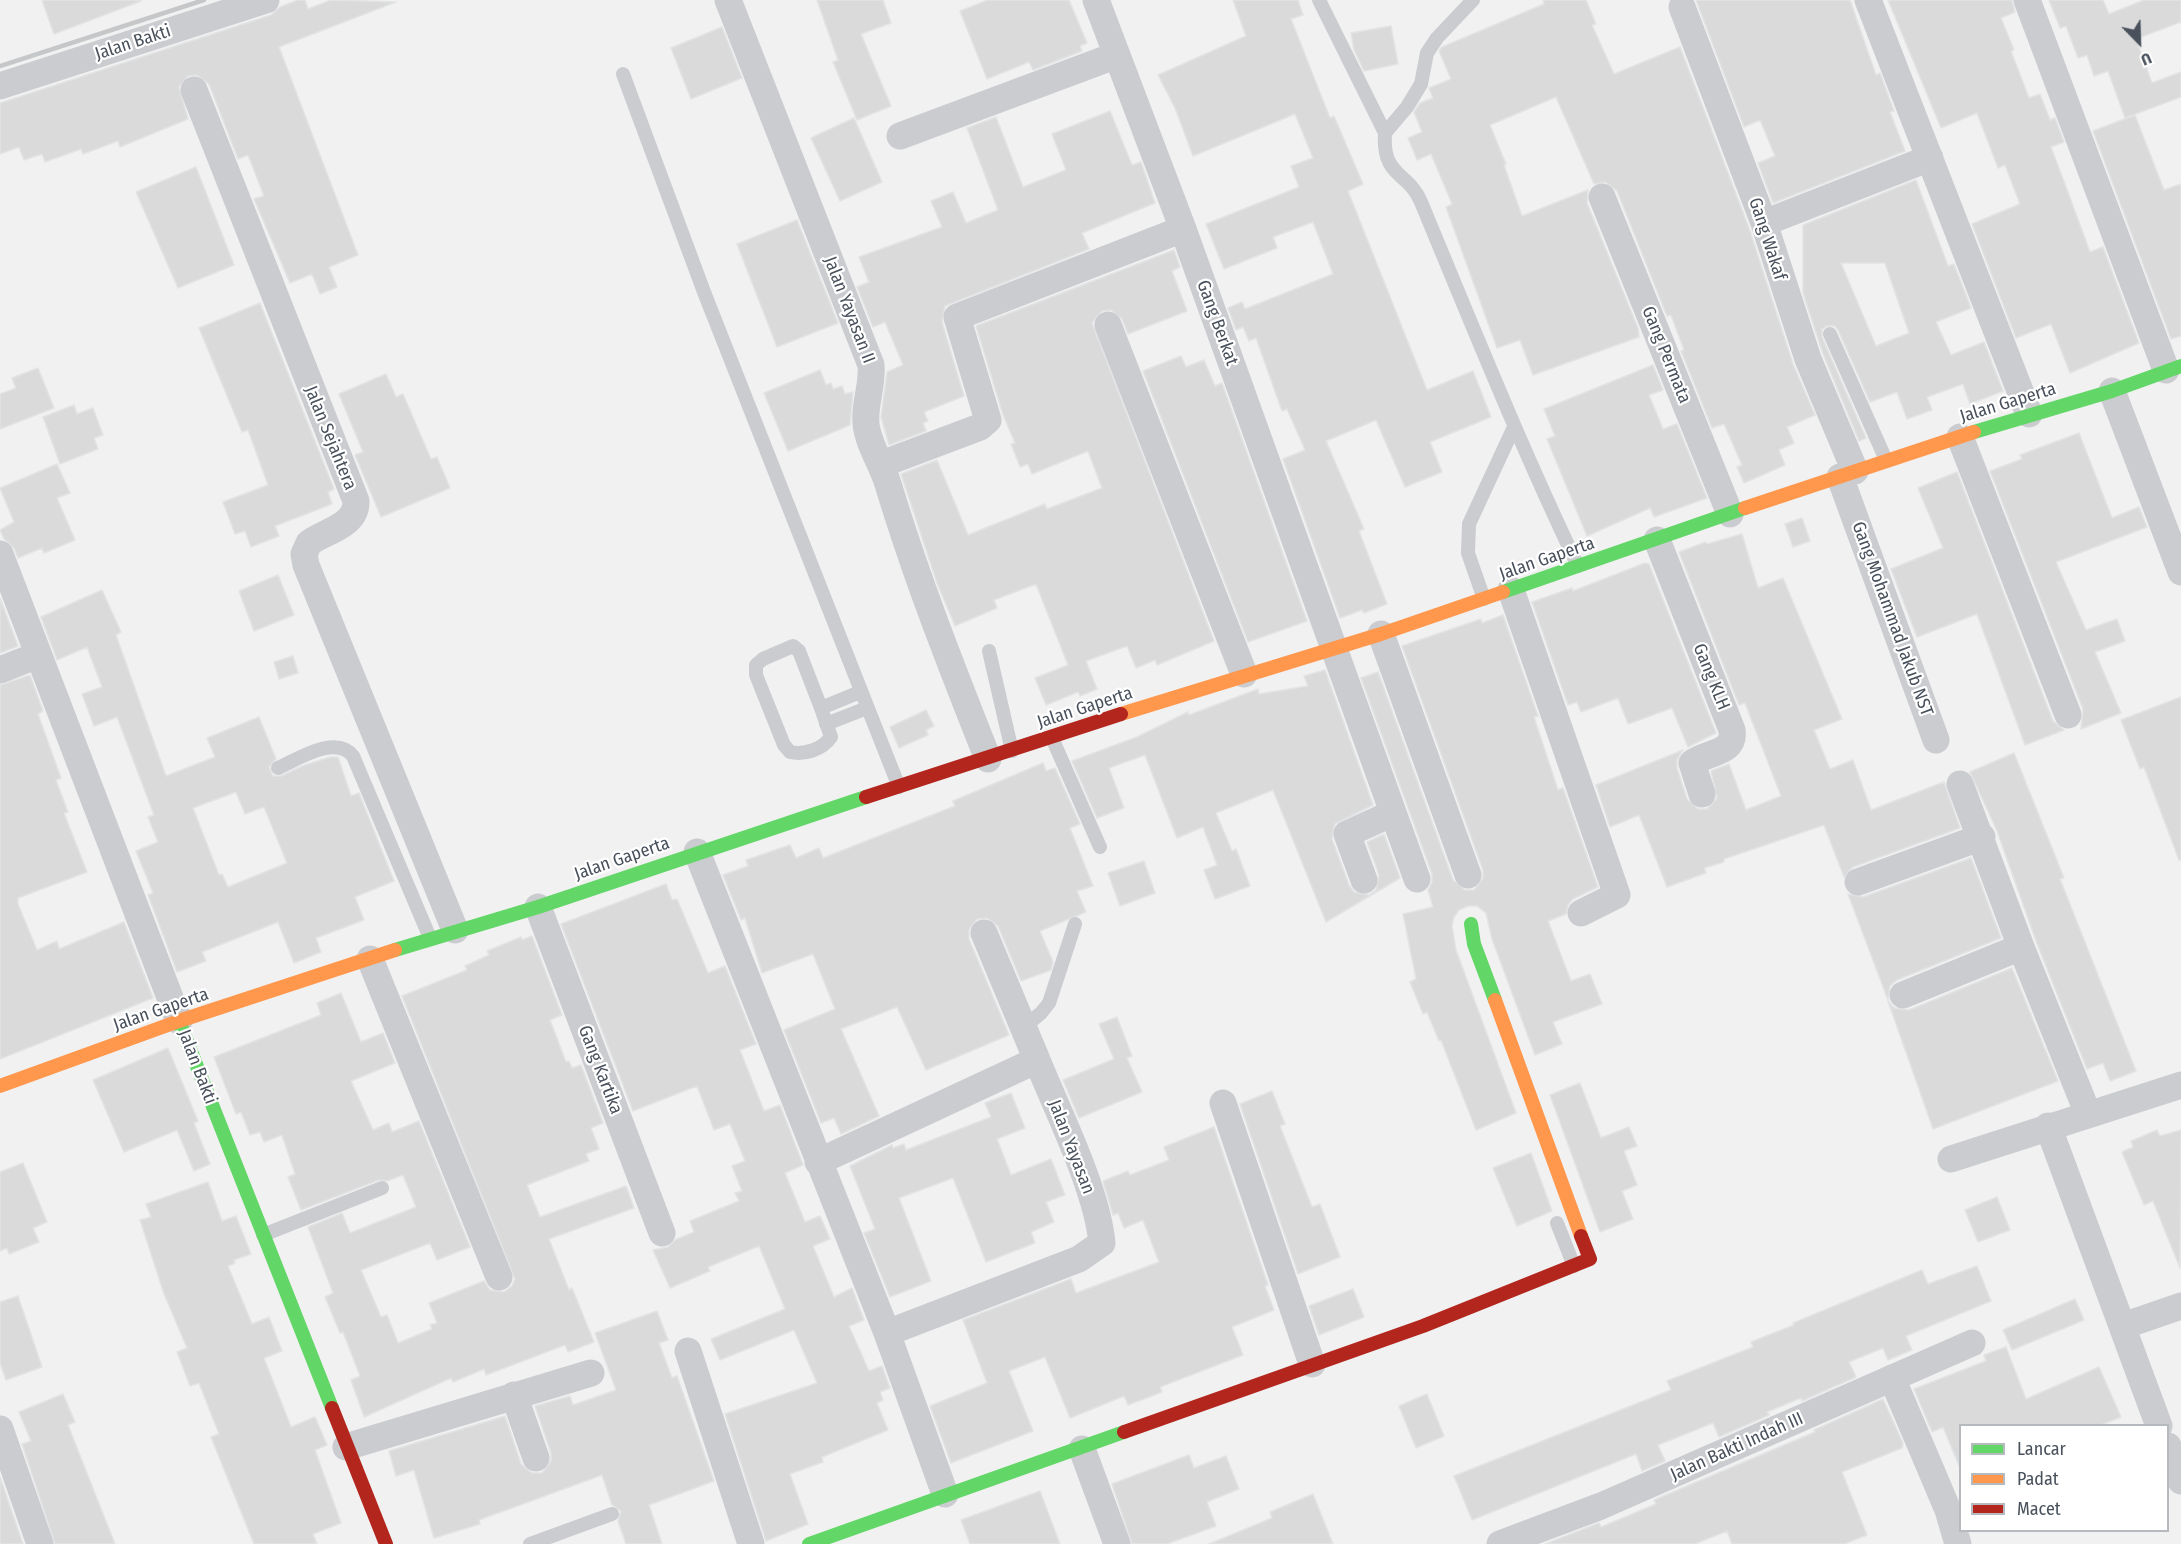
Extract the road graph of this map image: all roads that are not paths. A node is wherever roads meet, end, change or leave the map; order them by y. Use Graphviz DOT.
graph roads {
  1 [pos="266,0"];
  2 [pos="728,0"];
  3 [pos="1096,0"];
  4 [pos="1319,0"];
  5 [pos="1473,0"];
  6 [pos="1868,0"];
  7 [pos="2027,0"];
  8 [pos="1682,7"];
  9 [pos="1117,55"];
  10 [pos="622,74"];
  11 [pos="0,86"];
  12 [pos="194,90"];
  13 [pos="1384,134"];
  14 [pos="900,136"];
  15 [pos="1930,158"];
  16 [pos="1602,197"];
  17 [pos="1764,223"];
  18 [pos="1183,229"];
  19 [pos="1108,325"];
  20 [pos="1830,334"];
  21 [pos="2174,368"];
  22 [pos="2112,392"];
  23 [pos="2029,414"];
  24 [pos="1514,427"];
  25 [pos="1960,437"];
  26 [pos="1886,460"];
  27 [pos="882,464"];
  28 [pos="1847,482"];
  29 [pos="1730,514"];
  30 [pos="1657,540"];
  31 [pos="0,554"];
  32 [pos="1578,566"];
  33 [pos="2181,572"];
  34 [pos="1511,590"];
  35 [pos="1484,599"];
  36 [pos="1381,634"];
  37 [pos="1334,648"];
  38 [pos="989,651"];
  39 [pos="38,655"];
  40 [pos="0,670"];
  41 [pos="1244,674"];
  42 [pos="860,692"];
  43 [pos="820,708"];
  44 [pos="867,708"];
  45 [pos="2068,715"];
  46 [pos="826,724"];
  47 [pos="1052,738"];
  48 [pos="1936,741"];
  49 [pos="1000,755"];
  50 [pos="278,768"];
  51 [pos="1960,783"];
  52 [pos="899,787"];
  53 [pos="1702,794"];
  54 [pos="1393,813"];
  55 [pos="1982,837"];
  56 [pos="1100,847"];
  57 [pos="697,852"];
  58 [pos="1468,875"];
  59 [pos="1417,879"];
  60 [pos="1364,880"];
  61 [pos="1858,882"];
  62 [pos="538,907"];
  63 [pos="1581,913"];
  64 [pos="1075,924"];
  65 [pos="1471,924"];
  66 [pos="984,933"];
  67 [pos="442,934"];
  68 [pos="2021,947"];
  69 [pos="370,959"];
  70 [pos="1903,995"];
  71 [pos="179,1021"];
  72 [pos="1024,1027"];
  73 [pos="1037,1060"];
  74 [pos="2181,1085"];
  75 [pos="0,1086"];
  76 [pos="1222,1102"];
  77 [pos="2088,1114"];
  78 [pos="2048,1126"];
  79 [pos="1951,1159"];
  80 [pos="818,1162"];
  81 [pos="382,1188"];
  82 [pos="1557,1223"];
  83 [pos="662,1233"];
  84 [pos="263,1235"];
  85 [pos="1574,1266"];
  86 [pos="499,1277"];
  87 [pos="2181,1306"];
  88 [pos="2123,1326"];
  89 [pos="886,1333"];
  90 [pos="1972,1343"];
  91 [pos="688,1351"];
  92 [pos="1312,1364"];
  93 [pos="591,1373"];
  94 [pos="1892,1378"];
  95 [pos="514,1395"];
  96 [pos="2159,1424"];
  97 [pos="0,1429"];
  98 [pos="346,1446"];
  99 [pos="1082,1449"];
  100 [pos="2169,1449"];
  101 [pos="536,1458"];
  102 [pos="2181,1481"];
  103 [pos="945,1494"];
  104 [pos="1954,1507"];
  105 [pos="612,1514"];
  106 [pos="40,1544"];
  107 [pos="386,1544"];
  108 [pos="530,1544"];
  109 [pos="752,1544"];
  110 [pos="809,1544"];
  111 [pos="1117,1544"];
  112 [pos="1500,1544"];
  113 [pos="1957,1544"];
  1 -- 11 [label="street, Jalan Bakti"];
  2 -- 27 [label="street, Jalan Yayasan II"];
  3 -- 9 [label="street, Gang Berkat"];
  4 -- 13 [label="lane"];
  5 -- 13 [label="lane"];
  6 -- 15 [label="street"];
  7 -- 21 [label="street"];
  8 -- 17 [label="street, Gang Wakaf"];
  9 -- 14 [label="street"];
  9 -- 18 [label="street, Gang Berkat"];
  10 -- 42 [label="lane"];
  12 -- 67 [label="street, Jalan Sejahtera"];
  13 -- 24 [label="lane"];
  15 -- 17 [label="street"];
  15 -- 23 [label="street"];
  16 -- 29 [label="street, Gang Permata"];
  17 -- 28 [label="street, Gang Wakaf"];
  18 -- 27 [label="street"];
  18 -- 37 [label="street, Gang Berkat"];
  19 -- 41 [label="street"];
  20 -- 26 [label="lane"];
  21 -- 22 [label="street, Jalan Gaperta"];
  22 -- 23 [label="street, Jalan Gaperta"];
  22 -- 33 [label="street"];
  23 -- 25 [label="street, Jalan Gaperta"];
  24 -- 32 [label="lane"];
  24 -- 35 [label="lane"];
  25 -- 26 [label="street, Jalan Gaperta"];
  25 -- 45 [label="street"];
  26 -- 28 [label="street, Jalan Gaperta"];
  27 -- 49 [label="street, Jalan Yayasan II"];
  28 -- 29 [label="street, Jalan Gaperta"];
  28 -- 48 [label="street, Gang Mohammad Jakub NST"];
  29 -- 30 [label="street, Jalan Gaperta"];
  30 -- 32 [label="street, Jalan Gaperta"];
  30 -- 53 [label="street, Gang KLH"];
  31 -- 39 [label="street, Jalan Bakti"];
  32 -- 34 [label="street, Jalan Gaperta"];
  34 -- 35 [label="street, Jalan Gaperta"];
  34 -- 63 [label="street"];
  35 -- 36 [label="street, Jalan Gaperta"];
  36 -- 37 [label="street, Jalan Gaperta"];
  36 -- 58 [label="street"];
  37 -- 41 [label="street, Jalan Gaperta"];
  37 -- 54 [label="street, Gang Berkat"];
  38 -- 49 [label="lane"];
  39 -- 40 [label="street"];
  39 -- 71 [label="street, Jalan Bakti"];
  41 -- 47 [label="street, Jalan Gaperta"];
  42 -- 43 [label="lane"];
  42 -- 44 [label="lane"];
  43 -- 46 [label="lane"];
  43 -- 46 [label="lane"];
  44 -- 46 [label="lane"];
  44 -- 52 [label="lane"];
  47 -- 49 [label="street, Jalan Gaperta"];
  47 -- 56 [label="lane"];
  49 -- 52 [label="street, Jalan Gaperta"];
  50 -- 67 [label="lane"];
  51 -- 55 [label="street"];
  52 -- 57 [label="street, Jalan Gaperta"];
  54 -- 59 [label="street, Gang Berkat"];
  54 -- 60 [label="street"];
  55 -- 61 [label="street"];
  55 -- 68 [label="street"];
  57 -- 62 [label="street, Jalan Gaperta"];
  57 -- 80 [label="street"];
  62 -- 67 [label="street, Jalan Gaperta"];
  62 -- 83 [label="street, Gang Kartika"];
  64 -- 72 [label="lane"];
  65 -- 85 [label="street"];
  66 -- 72 [label="street"];
  67 -- 69 [label="street, Jalan Gaperta"];
  68 -- 70 [label="street"];
  68 -- 77 [label="street"];
  69 -- 71 [label="street, Jalan Gaperta"];
  69 -- 86 [label="street"];
  71 -- 75 [label="street, Jalan Gaperta"];
  71 -- 84 [label="street, Jalan Bakti"];
  72 -- 73 [label="street"];
  73 -- 80 [label="street"];
  73 -- 89 [label="street, Jalan Yayasan"];
  74 -- 77 [label="street"];
  76 -- 92 [label="street"];
  77 -- 78 [label="street"];
  78 -- 79 [label="street"];
  78 -- 88 [label="street"];
  80 -- 89 [label="street"];
  81 -- 84 [label="lane"];
  82 -- 85 [label="lane"];
  84 -- 98 [label="street, Jalan Bakti"];
  85 -- 92 [label="street"];
  87 -- 88 [label="street"];
  88 -- 96 [label="street"];
  89 -- 103 [label="street"];
  90 -- 94 [label="street, Jalan Bakti Indah III"];
  91 -- 109 [label="street"];
  92 -- 99 [label="street"];
  93 -- 95 [label="street"];
  94 -- 104 [label="street"];
  94 -- 112 [label="street, Jalan Bakti Indah III"];
  95 -- 98 [label="street"];
  95 -- 101 [label="street"];
  97 -- 106 [label="street"];
  98 -- 107 [label="street, Jalan Bakti"];
  99 -- 103 [label="street"];
  99 -- 111 [label="street"];
  100 -- 102 [label="street"];
  103 -- 110 [label="street"];
  104 -- 113 [label="street"];
  105 -- 108 [label="lane"];
}
